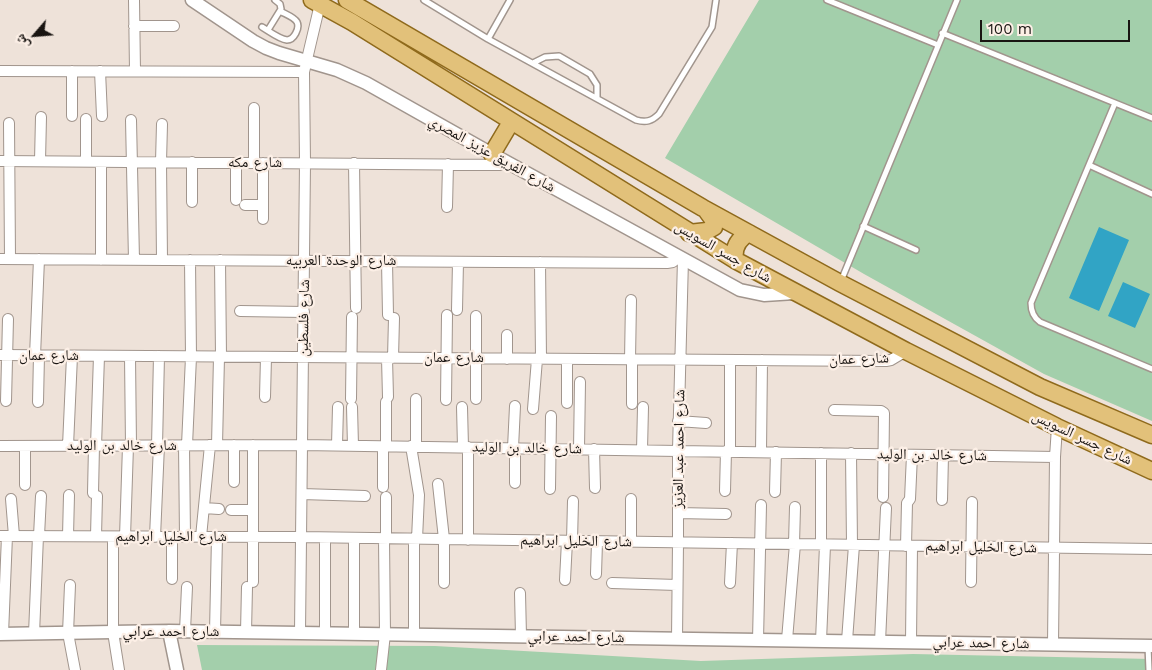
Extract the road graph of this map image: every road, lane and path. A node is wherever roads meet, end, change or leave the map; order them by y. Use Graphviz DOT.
graph roads {
  1 [pos="134,0"];
  2 [pos="192,0"];
  3 [pos="275,0"];
  4 [pos="347,0"];
  5 [pos="424,0"];
  6 [pos="510,0"];
  7 [pos="716,0"];
  8 [pos="828,0"];
  9 [pos="845,0"];
  10 [pos="957,0"];
  11 [pos="316,2"];
  12 [pos="843,6"];
  13 [pos="280,11"];
  14 [pos="134,26"];
  15 [pos="174,26"];
  16 [pos="942,34"];
  17 [pos="488,39"];
  18 [pos="938,45"];
  19 [pos="533,63"];
  20 [pos="305,66"];
  21 [pos="0,71"];
  22 [pos="72,71"];
  23 [pos="100,71"];
  24 [pos="135,71"];
  25 [pos="597,98"];
  26 [pos="1115,103"];
  27 [pos="254,108"];
  28 [pos="72,116"];
  29 [pos="102,116"];
  30 [pos="41,117"];
  31 [pos="1152,118"];
  32 [pos="86,119"];
  33 [pos="131,120"];
  34 [pos="511,122"];
  35 [pos="9,123"];
  36 [pos="162,124"];
  37 [pos="492,154"];
  38 [pos="5,161"];
  39 [pos="40,161"];
  40 [pos="86,162"];
  41 [pos="101,162"];
  42 [pos="131,162"];
  43 [pos="161,162"];
  44 [pos="192,162"];
  45 [pos="236,162"];
  46 [pos="258,163"];
  47 [pos="305,163"];
  48 [pos="354,163"];
  49 [pos="448,164"];
  50 [pos="510,165"];
  51 [pos="1089,165"];
  52 [pos="1152,194"];
  53 [pos="192,202"];
  54 [pos="263,205"];
  55 [pos="447,207"];
  56 [pos="703,208"];
  57 [pos="263,219"];
  58 [pos="864,226"];
  59 [pos="689,233"];
  60 [pos="749,233"];
  61 [pos="916,250"];
  62 [pos="681,258"];
  63 [pos="5,259"];
  64 [pos="39,259"];
  65 [pos="101,260"];
  66 [pos="134,260"];
  67 [pos="162,260"];
  68 [pos="190,260"];
  69 [pos="220,260"];
  70 [pos="735,260"];
  71 [pos="304,261"];
  72 [pos="355,261"];
  73 [pos="387,261"];
  74 [pos="458,262"];
  75 [pos="540,262"];
  76 [pos="840,283"];
  77 [pos="796,293"];
  78 [pos="631,300"];
  79 [pos="457,310"];
  80 [pos="240,311"];
  81 [pos="304,312"];
  82 [pos="447,315"];
  83 [pos="476,316"];
  84 [pos="8,319"];
  85 [pos="507,335"];
  86 [pos="906,351"];
  87 [pos="4,355"];
  88 [pos="37,356"];
  89 [pos="72,356"];
  90 [pos="99,356"];
  91 [pos="130,356"];
  92 [pos="159,356"];
  93 [pos="191,356"];
  94 [pos="220,357"];
  95 [pos="266,357"];
  96 [pos="303,357"];
  97 [pos="352,358"];
  98 [pos="390,358"];
  99 [pos="446,358"];
  100 [pos="476,358"];
  101 [pos="507,359"];
  102 [pos="539,359"];
  103 [pos="567,359"];
  104 [pos="631,360"];
  105 [pos="680,360"];
  106 [pos="730,360"];
  107 [pos="762,360"];
  108 [pos="1152,369"];
  109 [pos="580,382"];
  110 [pos="265,397"];
  111 [pos="416,399"];
  112 [pos="476,399"];
  113 [pos="6,400"];
  114 [pos="446,400"];
  115 [pos="38,402"];
  116 [pos="567,403"];
  117 [pos="632,404"];
  118 [pos="515,406"];
  119 [pos="338,407"];
  120 [pos="462,407"];
  121 [pos="643,407"];
  122 [pos="534,408"];
  123 [pos="834,410"];
  124 [pos="551,416"];
  125 [pos="678,422"];
  126 [pos="706,422"];
  127 [pos="1057,427"];
  128 [pos="1152,435"];
  129 [pos="186,445"];
  130 [pos="214,445"];
  131 [pos="234,445"];
  132 [pos="253,445"];
  133 [pos="302,445"];
  134 [pos="337,445"];
  135 [pos="0,446"];
  136 [pos="25,446"];
  137 [pos="68,446"];
  138 [pos="95,446"];
  139 [pos="130,446"];
  140 [pos="158,446"];
  141 [pos="353,446"];
  142 [pos="385,446"];
  143 [pos="414,446"];
  144 [pos="466,447"];
  145 [pos="514,448"];
  146 [pos="550,448"];
  147 [pos="579,449"];
  148 [pos="594,449"];
  149 [pos="642,450"];
  150 [pos="678,450"];
  151 [pos="728,451"];
  152 [pos="761,452"];
  153 [pos="776,452"];
  154 [pos="821,453"];
  155 [pos="851,453"];
  156 [pos="883,454"];
  157 [pos="912,454"];
  158 [pos="942,455"];
  159 [pos="1054,457"];
  160 [pos="1152,471"];
  161 [pos="234,482"];
  162 [pos="515,483"];
  163 [pos="438,484"];
  164 [pos="25,485"];
  165 [pos="594,488"];
  166 [pos="550,489"];
  167 [pos="725,491"];
  168 [pos="775,492"];
  169 [pos="69,494"];
  170 [pos="302,494"];
  171 [pos="40,496"];
  172 [pos="365,496"];
  173 [pos="883,497"];
  174 [pos="11,499"];
  175 [pos="631,499"];
  176 [pos="942,500"];
  177 [pos="573,501"];
  178 [pos="972,502"];
  179 [pos="760,505"];
  180 [pos="795,507"];
  181 [pos="204,508"];
  182 [pos="886,508"];
  183 [pos="219,509"];
  184 [pos="231,510"];
  185 [pos="253,510"];
  186 [pos="678,513"];
  187 [pos="726,514"];
  188 [pos="7,536"];
  189 [pos="39,536"];
  190 [pos="68,536"];
  191 [pos="96,536"];
  192 [pos="113,537"];
  193 [pos="125,537"];
  194 [pos="155,537"];
  195 [pos="172,537"];
  196 [pos="185,537"];
  197 [pos="201,537"];
  198 [pos="217,537"];
  199 [pos="253,537"];
  200 [pos="301,537"];
  201 [pos="324,538"];
  202 [pos="354,538"];
  203 [pos="385,539"];
  204 [pos="416,539"];
  205 [pos="444,540"];
  206 [pos="468,540"];
  207 [pos="570,541"];
  208 [pos="597,542"];
  209 [pos="631,542"];
  210 [pos="678,543"];
  211 [pos="732,544"];
  212 [pos="760,544"];
  213 [pos="795,544"];
  214 [pos="823,545"];
  215 [pos="853,545"];
  216 [pos="884,545"];
  217 [pos="909,546"];
  218 [pos="971,547"];
  219 [pos="1054,548"];
  220 [pos="1152,549"];
  221 [pos="596,574"];
  222 [pos="172,579"];
  223 [pos="565,580"];
  224 [pos="971,582"];
  225 [pos="444,583"];
  226 [pos="612,583"];
  227 [pos="730,583"];
  228 [pos="70,585"];
  229 [pos="678,585"];
  230 [pos="187,587"];
  231 [pos="520,594"];
  232 [pos="169,631"];
  233 [pos="185,631"];
  234 [pos="113,632"];
  235 [pos="215,632"];
  236 [pos="246,632"];
  237 [pos="68,633"];
  238 [pos="300,633"];
  239 [pos="1,634"];
  240 [pos="34,634"];
  241 [pos="325,634"];
  242 [pos="354,634"];
  243 [pos="385,634"];
  244 [pos="414,635"];
  245 [pos="521,636"];
  246 [pos="677,639"];
  247 [pos="758,640"];
  248 [pos="787,640"];
  249 [pos="821,641"];
  250 [pos="847,641"];
  251 [pos="880,642"];
  252 [pos="911,642"];
  253 [pos="1053,644"];
  254 [pos="1150,646"];
  255 [pos="75,670"];
  256 [pos="119,670"];
  257 [pos="177,670"];
  258 [pos="381,670"];
  259 [pos="1149,670"];
  1 -- 14 [label="street"];
  2 -- 20 [label="street, شارع الفريق عزيز المصري"];
  3 -- 13 [label="lane"];
  4 -- 56 [label="main road, شارع جسر السويس"];
  5 -- 17 [label="lane"];
  6 -- 17 [label="lane"];
  7 -- 25 [label="lane"];
  8 -- 12 [label="lane"];
  9 -- 12 [label="lane"];
  10 -- 16 [label="lane"];
  11 -- 20 [label="street, شارع فلسطين"];
  11 -- 34 [label="main road, شارع جسر السويس"];
  12 -- 18 [label="lane"];
  13 -- 13 [label="lane"];
  14 -- 15 [label="street"];
  14 -- 24 [label="street"];
  16 -- 18 [label="lane"];
  16 -- 26 [label="lane"];
  17 -- 19 [label="lane"];
  18 -- 58 [label="lane"];
  19 -- 25 [label="lane"];
  19 -- 25 [label="lane"];
  20 -- 24 [label="street"];
  20 -- 37 [label="street, شارع الفريق عزيز المصري"];
  20 -- 47 [label="street, شارع فلسطين"];
  21 -- 22 [label="street"];
  22 -- 23 [label="street"];
  22 -- 28 [label="street"];
  23 -- 24 [label="street"];
  23 -- 29 [label="street"];
  26 -- 31 [label="lane"];
  26 -- 51 [label="lane"];
  27 -- 46 [label="street"];
  30 -- 39 [label="street"];
  32 -- 40 [label="street"];
  33 -- 42 [label="street"];
  34 -- 37 [label="main road"];
  34 -- 59 [label="main road, شارع جسر السويس"];
  35 -- 38 [label="street"];
  36 -- 43 [label="street"];
  37 -- 50 [label="street, شارع الفريق عزيز المصري"];
  38 -- 39 [label="street, شارع مكه"];
  38 -- 63 [label="street"];
  39 -- 40 [label="street, شارع مكه"];
  40 -- 41 [label="street, شارع مكه"];
  41 -- 42 [label="street, شارع مكه"];
  41 -- 65 [label="street"];
  42 -- 43 [label="street, شارع مكه"];
  42 -- 66 [label="street"];
  43 -- 44 [label="street, شارع مكه"];
  43 -- 67 [label="street"];
  44 -- 45 [label="street, شارع مكه"];
  44 -- 53 [label="street"];
  45 -- 46 [label="street, شارع مكه"];
  45 -- 54 [label="street"];
  46 -- 47 [label="street, شارع مكه"];
  46 -- 54 [label="street"];
  47 -- 48 [label="street, شارع مكه"];
  47 -- 71 [label="street, شارع فلسطين"];
  48 -- 49 [label="street, شارع مكه"];
  48 -- 72 [label="street"];
  49 -- 50 [label="street, شارع مكه"];
  49 -- 55 [label="street"];
  50 -- 62 [label="street, شارع الفريق عزيز المصري"];
  51 -- 52 [label="lane"];
  51 -- 108 [label="lane"];
  54 -- 57 [label="street"];
  56 -- 59 [label="main road"];
  56 -- 60 [label="main road, شارع جسر السويس"];
  58 -- 61 [label="lane"];
  58 -- 76 [label="lane"];
  59 -- 70 [label="main road, شارع جسر السويس"];
  60 -- 70 [label="main road"];
  60 -- 76 [label="main road, شارع جسر السويس"];
  62 -- 75 [label="street, شارع الوحدة العربيه"];
  62 -- 77 [label="street, شارع الفريق عزيز المصري"];
  62 -- 105 [label="street, شارع احمد عبد العزيز"];
  63 -- 64 [label="street, شارع الوحدة العربيه"];
  64 -- 65 [label="street, شارع الوحدة العربيه"];
  64 -- 88 [label="street"];
  65 -- 66 [label="street, شارع الوحدة العربيه"];
  66 -- 67 [label="street, شارع الوحدة العربيه"];
  67 -- 68 [label="street, شارع الوحدة العربيه"];
  68 -- 69 [label="street, شارع الوحدة العربيه"];
  68 -- 93 [label="street"];
  69 -- 71 [label="street, شارع الوحدة العربيه"];
  69 -- 94 [label="street"];
  70 -- 77 [label="main road, شارع جسر السويس"];
  71 -- 72 [label="street, شارع الوحدة العربيه"];
  71 -- 81 [label="street, شارع فلسطين"];
  72 -- 73 [label="street, شارع الوحدة العربيه"];
  72 -- 97 [label="street"];
  73 -- 74 [label="street, شارع الوحدة العربيه"];
  73 -- 98 [label="street"];
  74 -- 75 [label="street, شارع الوحدة العربيه"];
  74 -- 79 [label="street"];
  75 -- 102 [label="street"];
  76 -- 128 [label="main road, شارع جسر السويس"];
  77 -- 86 [label="main road, شارع جسر السويس"];
  78 -- 104 [label="street"];
  80 -- 81 [label="street"];
  81 -- 96 [label="street, شارع فلسطين"];
  82 -- 99 [label="street"];
  83 -- 100 [label="street"];
  84 -- 87 [label="street"];
  85 -- 101 [label="street"];
  86 -- 107 [label="street, شارع عمان"];
  86 -- 127 [label="main road, شارع جسر السويس"];
  87 -- 88 [label="street, شارع عمان"];
  87 -- 113 [label="street"];
  88 -- 89 [label="street, شارع عمان"];
  88 -- 115 [label="street"];
  89 -- 90 [label="street, شارع عمان"];
  89 -- 137 [label="street"];
  90 -- 91 [label="street, شارع عمان"];
  90 -- 138 [label="street"];
  91 -- 92 [label="street, شارع عمان"];
  91 -- 139 [label="street"];
  92 -- 93 [label="street, شارع عمان"];
  92 -- 140 [label="street"];
  93 -- 94 [label="street, شارع عمان"];
  93 -- 129 [label="street"];
  94 -- 95 [label="street, شارع عمان"];
  94 -- 130 [label="street"];
  95 -- 96 [label="street, شارع عمان"];
  95 -- 110 [label="street"];
  96 -- 97 [label="street, شارع عمان"];
  96 -- 133 [label="street, شارع فلسطين"];
  97 -- 98 [label="street, شارع عمان"];
  97 -- 141 [label="street"];
  98 -- 99 [label="street, شارع عمان"];
  98 -- 142 [label="street"];
  99 -- 100 [label="street, شارع عمان"];
  99 -- 114 [label="street"];
  100 -- 101 [label="street, شارع عمان"];
  100 -- 112 [label="street"];
  101 -- 102 [label="street, شارع عمان"];
  102 -- 103 [label="street, شارع عمان"];
  102 -- 122 [label="street"];
  103 -- 104 [label="street, شارع عمان"];
  103 -- 116 [label="street"];
  104 -- 105 [label="street, شارع عمان"];
  104 -- 117 [label="street"];
  105 -- 106 [label="street, شارع عمان"];
  105 -- 125 [label="street, شارع احمد عبد العزيز"];
  106 -- 107 [label="street, شارع عمان"];
  106 -- 151 [label="street"];
  107 -- 152 [label="street"];
  109 -- 147 [label="street"];
  111 -- 143 [label="street"];
  118 -- 145 [label="street"];
  119 -- 134 [label="street"];
  120 -- 144 [label="street"];
  121 -- 149 [label="street"];
  123 -- 156 [label="street"];
  124 -- 146 [label="street"];
  125 -- 126 [label="street"];
  125 -- 150 [label="street, شارع احمد عبد العزيز"];
  127 -- 159 [label="street"];
  127 -- 160 [label="main road, شارع جسر السويس"];
  129 -- 130 [label="street, شارع خالد بن الوليد"];
  129 -- 140 [label="street, شارع خالد بن الوليد"];
  129 -- 196 [label="street"];
  130 -- 131 [label="street, شارع خالد بن الوليد"];
  130 -- 181 [label="street"];
  131 -- 132 [label="street, شارع خالد بن الوليد"];
  131 -- 161 [label="street"];
  132 -- 133 [label="street, شارع خالد بن الوليد"];
  132 -- 185 [label="street"];
  133 -- 134 [label="street, شارع خالد بن الوليد"];
  133 -- 170 [label="street, شارع فلسطين"];
  134 -- 141 [label="street, شارع خالد بن الوليد"];
  135 -- 136 [label="street, شارع خالد بن الوليد"];
  136 -- 137 [label="street, شارع خالد بن الوليد"];
  136 -- 164 [label="street"];
  137 -- 138 [label="street, شارع خالد بن الوليد"];
  138 -- 139 [label="street, شارع خالد بن الوليد"];
  138 -- 191 [label="street"];
  139 -- 140 [label="street, شارع خالد بن الوليد"];
  139 -- 193 [label="street"];
  140 -- 194 [label="street"];
  141 -- 142 [label="street, شارع خالد بن الوليد"];
  142 -- 143 [label="street, شارع خالد بن الوليد"];
  142 -- 203 [label="street"];
  143 -- 144 [label="street, شارع خالد بن الوليد"];
  143 -- 204 [label="street"];
  144 -- 145 [label="street, شارع خالد بن الوليد"];
  144 -- 206 [label="street"];
  145 -- 146 [label="street, شارع خالد بن الوليد"];
  145 -- 162 [label="street"];
  146 -- 147 [label="street, شارع خالد بن الوليد"];
  146 -- 166 [label="street"];
  147 -- 148 [label="street, شارع خالد بن الوليد"];
  148 -- 149 [label="street, شارع خالد بن الوليد"];
  148 -- 165 [label="street"];
  149 -- 150 [label="street, شارع خالد بن الوليد"];
  150 -- 151 [label="street, شارع خالد بن الوليد"];
  150 -- 186 [label="street, شارع احمد عبد العزيز"];
  151 -- 152 [label="street, شارع خالد بن الوليد"];
  151 -- 167 [label="street"];
  152 -- 153 [label="street, شارع خالد بن الوليد"];
  153 -- 154 [label="street, شارع خالد بن الوليد"];
  153 -- 168 [label="street"];
  154 -- 155 [label="street, شارع خالد بن الوليد"];
  154 -- 214 [label="street"];
  155 -- 156 [label="street, شارع خالد بن الوليد"];
  155 -- 215 [label="street"];
  156 -- 157 [label="street, شارع خالد بن الوليد"];
  156 -- 173 [label="street"];
  157 -- 158 [label="street, شارع خالد بن الوليد"];
  157 -- 217 [label="street"];
  158 -- 159 [label="street, شارع خالد بن الوليد"];
  158 -- 176 [label="street"];
  159 -- 219 [label="street"];
  163 -- 205 [label="street"];
  169 -- 190 [label="street"];
  170 -- 172 [label="street"];
  170 -- 200 [label="street, شارع فلسطين"];
  171 -- 189 [label="street"];
  174 -- 188 [label="street"];
  175 -- 209 [label="street"];
  177 -- 207 [label="street"];
  178 -- 218 [label="street"];
  179 -- 212 [label="street"];
  180 -- 213 [label="street"];
  181 -- 183 [label="street"];
  181 -- 197 [label="street"];
  182 -- 216 [label="street"];
  184 -- 185 [label="street"];
  185 -- 199 [label="street"];
  186 -- 187 [label="street"];
  186 -- 210 [label="street, شارع احمد عبد العزيز"];
  188 -- 189 [label="street, شارع الخليل ابراهيم"];
  188 -- 239 [label="street"];
  189 -- 190 [label="street, شارع الخليل ابراهيم"];
  189 -- 240 [label="street"];
  190 -- 191 [label="street, شارع الخليل ابراهيم"];
  191 -- 192 [label="street, شارع الخليل ابراهيم"];
  192 -- 193 [label="street, شارع الخليل ابراهيم"];
  192 -- 234 [label="street"];
  193 -- 194 [label="street, شارع الخليل ابراهيم"];
  194 -- 195 [label="street, شارع الخليل ابراهيم"];
  195 -- 196 [label="street, شارع الخليل ابراهيم"];
  195 -- 222 [label="street"];
  196 -- 197 [label="street, شارع الخليل ابراهيم"];
  197 -- 198 [label="street, شارع الخليل ابراهيم"];
  198 -- 199 [label="street, شارع الخليل ابراهيم"];
  198 -- 235 [label="street"];
  199 -- 200 [label="street, شارع الخليل ابراهيم"];
  199 -- 236 [label="street"];
  200 -- 201 [label="street, شارع الخليل ابراهيم"];
  200 -- 238 [label="street, شارع فلسطين"];
  201 -- 202 [label="street, شارع الخليل ابراهيم"];
  201 -- 241 [label="street"];
  202 -- 203 [label="street, شارع الخليل ابراهيم"];
  202 -- 242 [label="street"];
  203 -- 204 [label="street, شارع الخليل ابراهيم"];
  203 -- 243 [label="street"];
  204 -- 205 [label="street, شارع الخليل ابراهيم"];
  204 -- 244 [label="street"];
  205 -- 206 [label="street, شارع الخليل ابراهيم"];
  205 -- 225 [label="street"];
  206 -- 207 [label="street, شارع الخليل ابراهيم"];
  207 -- 208 [label="street, شارع الخليل ابراهيم"];
  207 -- 223 [label="street"];
  208 -- 209 [label="street, شارع الخليل ابراهيم"];
  208 -- 221 [label="street"];
  209 -- 210 [label="street, شارع الخليل ابراهيم"];
  210 -- 211 [label="street, شارع الخليل ابراهيم"];
  210 -- 229 [label="street, شارع احمد عبد العزيز"];
  211 -- 212 [label="street, شارع الخليل ابراهيم"];
  211 -- 227 [label="street"];
  212 -- 213 [label="street, شارع الخليل ابراهيم"];
  212 -- 247 [label="street"];
  213 -- 214 [label="street, شارع الخليل ابراهيم"];
  213 -- 248 [label="street"];
  214 -- 215 [label="street, شارع الخليل ابراهيم"];
  214 -- 249 [label="street"];
  215 -- 216 [label="street, شارع الخليل ابراهيم"];
  215 -- 250 [label="street"];
  216 -- 217 [label="street, شارع الخليل ابراهيم"];
  216 -- 251 [label="street"];
  217 -- 218 [label="street, شارع الخليل ابراهيم"];
  217 -- 252 [label="street"];
  218 -- 219 [label="street, شارع الخليل ابراهيم"];
  218 -- 224 [label="street"];
  219 -- 220 [label="street, شارع الخليل ابراهيم"];
  219 -- 253 [label="street"];
  226 -- 229 [label="street"];
  228 -- 237 [label="street"];
  229 -- 246 [label="street, شارع احمد عبد العزيز"];
  230 -- 233 [label="street"];
  231 -- 245 [label="street"];
  232 -- 233 [label="street, شارع احمد عرابي"];
  232 -- 234 [label="street, شارع احمد عرابي"];
  232 -- 257 [label="street"];
  233 -- 235 [label="street, شارع احمد عرابي"];
  234 -- 237 [label="street, شارع احمد عرابي"];
  234 -- 256 [label="street"];
  235 -- 236 [label="street, شارع احمد عرابي"];
  236 -- 238 [label="street, شارع احمد عرابي"];
  237 -- 240 [label="street, شارع احمد عرابي"];
  237 -- 255 [label="street"];
  238 -- 241 [label="street, شارع احمد عرابي"];
  239 -- 240 [label="street, شارع احمد عرابي"];
  241 -- 242 [label="street, شارع احمد عرابي"];
  242 -- 243 [label="street, شارع احمد عرابي"];
  243 -- 244 [label="street, شارع احمد عرابي"];
  243 -- 258 [label="street"];
  244 -- 245 [label="street, شارع احمد عرابي"];
  245 -- 246 [label="street, شارع احمد عرابي"];
  246 -- 247 [label="street, شارع احمد عرابي"];
  247 -- 248 [label="street, شارع احمد عرابي"];
  248 -- 249 [label="street, شارع احمد عرابي"];
  249 -- 250 [label="street, شارع احمد عرابي"];
  250 -- 251 [label="street, شارع احمد عرابي"];
  251 -- 252 [label="street, شارع احمد عرابي"];
  252 -- 253 [label="street, شارع احمد عرابي"];
  253 -- 254 [label="street, شارع احمد عرابي"];
  254 -- 259 [label="lane"];
}
